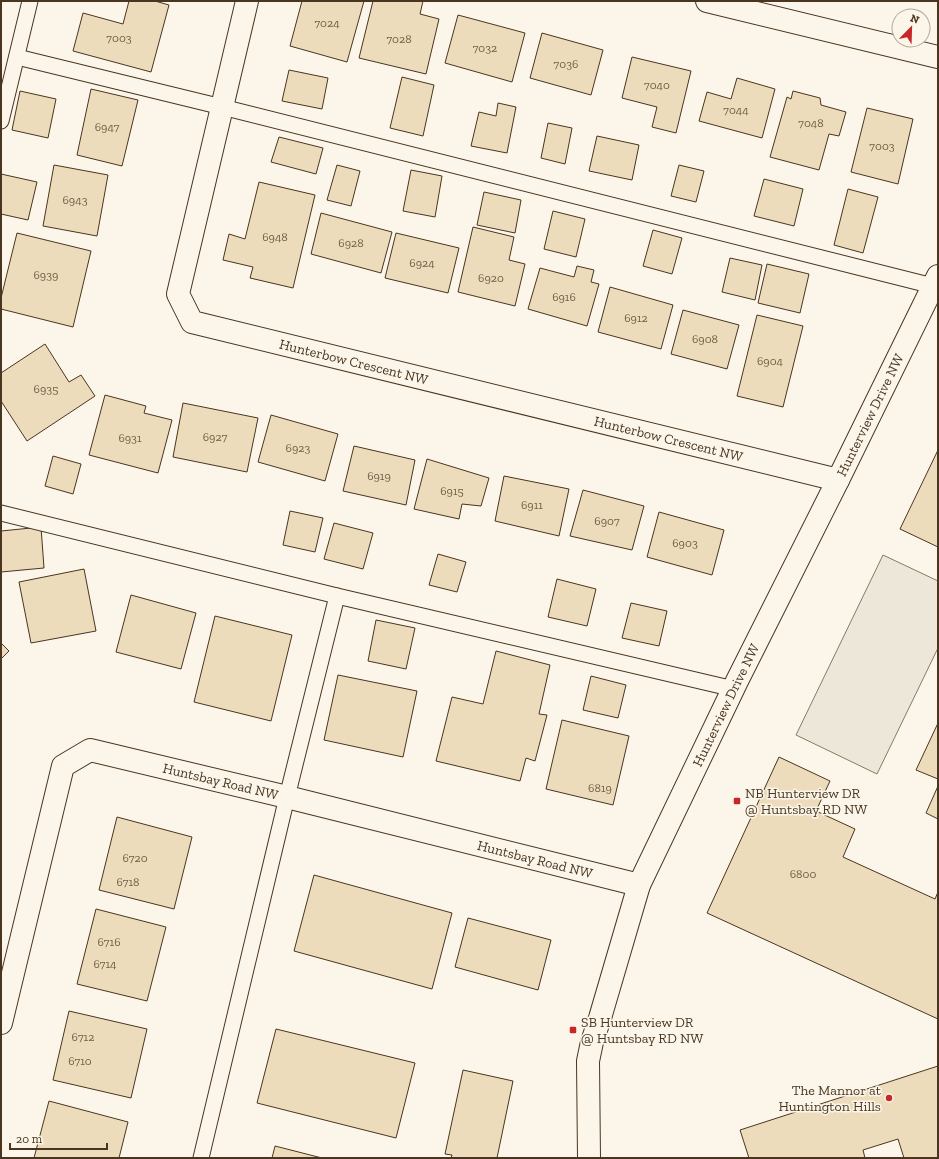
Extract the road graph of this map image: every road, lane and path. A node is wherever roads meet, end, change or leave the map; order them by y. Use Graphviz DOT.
graph roads {
  1 [pos="30,1"];
  2 [pos="247,1"];
  3 [pos="707,1"];
  4 [pos="17,57"];
  5 [pos="938,57"];
  6 [pos="222,107"];
  7 [pos="1,121"];
  8 [pos="936,283"];
  9 [pos="838,480"];
  10 [pos="1,513"];
  11 [pos="338,596"];
  12 [pos="734,689"];
  13 [pos="287,797"];
  14 [pos="639,886"];
  15 [pos="1,1024"];
  16 [pos="201,1158"];
  17 [pos="588,1158"];
  1 -- 4 [label="lane"];
  2 -- 6 [label="street, Hunterbow Crescent NW"];
  3 -- 5 [label="street"];
  4 -- 6 [label="lane"];
  4 -- 7 [label="lane"];
  6 -- 8 [label="lane"];
  6 -- 9 [label="street, Hunterbow Crescent NW"];
  8 -- 9 [label="street, Hunterview Drive NW"];
  9 -- 12 [label="street, Hunterview Drive NW"];
  10 -- 11 [label="lane"];
  11 -- 12 [label="lane"];
  11 -- 13 [label="lane"];
  12 -- 14 [label="street, Hunterview Drive NW"];
  13 -- 14 [label="street, Huntsbay Road NW"];
  13 -- 15 [label="street, Huntsbay Road NW"];
  13 -- 16 [label="lane"];
  14 -- 17 [label="street, Hunterview Drive NW"];
}
